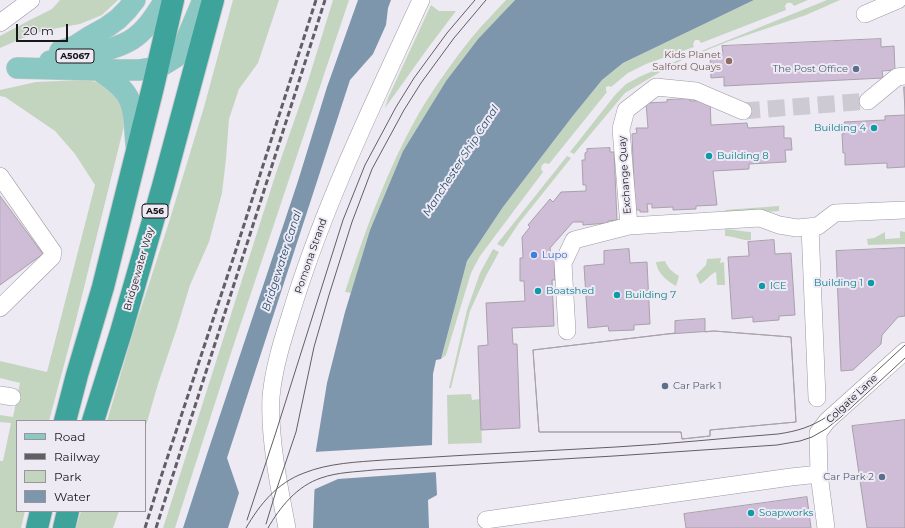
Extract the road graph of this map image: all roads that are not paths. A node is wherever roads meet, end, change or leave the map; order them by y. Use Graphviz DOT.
graph roads {
  1 [pos="31,0"];
  2 [pos="134,0"];
  3 [pos="165,0"];
  4 [pos="173,0"];
  5 [pos="203,0"];
  6 [pos="213,0"];
  7 [pos="421,0"];
  8 [pos="898,0"];
  9 [pos="865,14"];
  10 [pos="0,23"];
  11 [pos="158,67"];
  12 [pos="98,70"];
  13 [pos="8,71"];
  14 [pos="905,76"];
  15 [pos="868,101"];
  16 [pos="743,111"];
  17 [pos="136,153"];
  18 [pos="0,176"];
  19 [pos="905,210"];
  20 [pos="628,226"];
  21 [pos="810,227"];
  22 [pos="0,308"];
  23 [pos="568,331"];
  24 [pos="905,350"];
  25 [pos="817,398"];
  26 [pos="65,420"];
  27 [pos="93,420"];
  28 [pos="819,474"];
  29 [pos="41,512"];
  30 [pos="68,512"];
  31 [pos="486,520"];
  32 [pos="37,528"];
  33 [pos="64,528"];
  34 [pos="287,528"];
  35 [pos="826,528"];
  1 -- 10 [label="street"];
  2 -- 13 [label="main road"];
  3 -- 13 [label="main road, A5067"];
  4 -- 11 [label="highway"];
  5 -- 11 [label="main road, A5067"];
  6 -- 27 [label="highway, Bridgewater Way / A56"];
  7 -- 34 [label="street, Pomona Strand"];
  8 -- 9 [label="street"];
  11 -- 12 [label="main road, A5067"];
  11 -- 17 [label="highway"];
  12 -- 13 [label="main road, A5067"];
  12 -- 17 [label="main road, A5067"];
  14 -- 15 [label="street"];
  16 -- 20 [label="street, Exchange Quay"];
  17 -- 26 [label="highway"];
  18 -- 22 [label="street"];
  19 -- 21 [label="street, Exchange Quay"];
  20 -- 21 [label="street, Exchange Quay"];
  20 -- 23 [label="street, Exchange Quay"];
  21 -- 25 [label="street"];
  24 -- 28 [label="street, Colgate Lane"];
  28 -- 31 [label="street"];
  28 -- 35 [label="street, Colgate Lane"];
  29 -- 32 [label="highway"];
  30 -- 33 [label="highway"];
}
